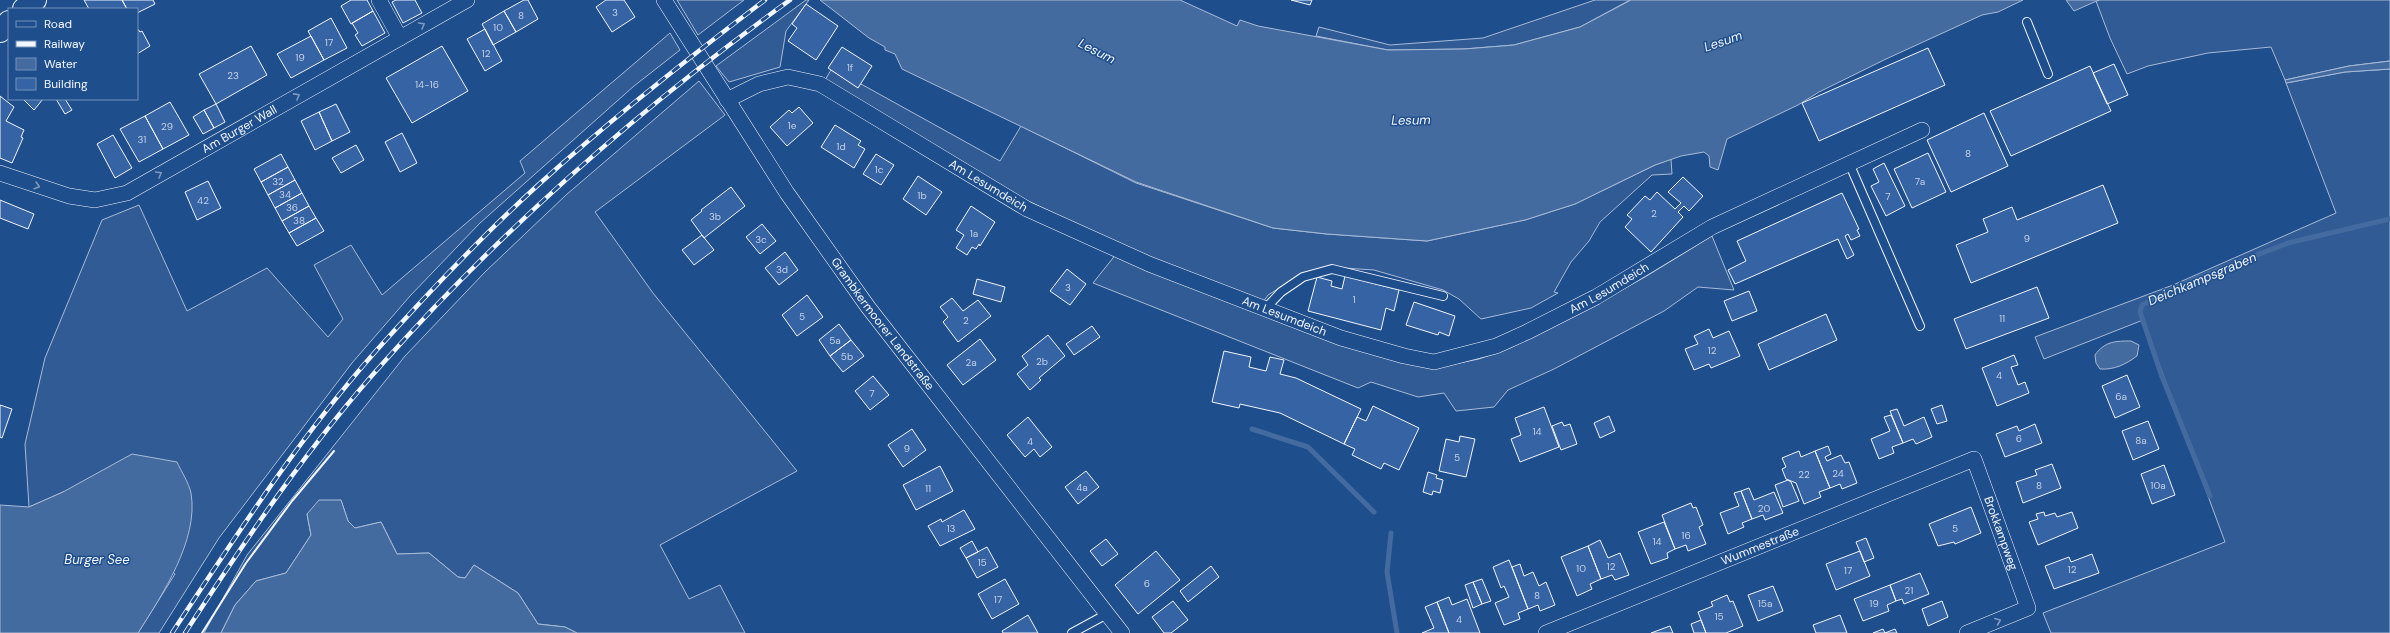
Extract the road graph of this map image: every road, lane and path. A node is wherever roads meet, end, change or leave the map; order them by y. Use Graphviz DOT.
graph roads {
  1 [pos="35,0"];
  2 [pos="379,0"];
  3 [pos="467,0"];
  4 [pos="664,0"];
  5 [pos="25,8"];
  6 [pos="2027,22"];
  7 [pos="400,38"];
  8 [pos="2048,74"];
  9 [pos="727,100"];
  10 [pos="1922,130"];
  11 [pos="1849,163"];
  12 [pos="0,173"];
  13 [pos="1443,296"];
  14 [pos="1265,309"];
  15 [pos="1920,326"];
  16 [pos="1974,459"];
  17 [pos="1107,614"];
  18 [pos="1072,633"];
  19 [pos="1122,633"];
  20 [pos="1546,633"];
  21 [pos="1967,633"];
  1 -- 5 [label="main road"];
  2 -- 7 [label="street"];
  7 -- 3 [label="street, Am Burger Wall, one-way"];
  4 -- 9 [label="street, Grambkermoorer Landstraße"];
  6 -- 8 [label="lane"];
  12 -- 7 [label="street, Am Burger Wall, one-way"];
  9 -- 14 [label="street, Am Lesumdeich"];
  9 -- 17 [label="street, Grambkermoorer Landstraße"];
  10 -- 11 [label="street, Am Lesumdeich"];
  11 -- 14 [label="street, Am Lesumdeich"];
  11 -- 15 [label="lane"];
  13 -- 14 [label="lane"];
  16 -- 20 [label="street, Wummestraße"];
  21 -- 16 [label="street, Brokkampweg, one-way"];
  17 -- 18 [label="lane"];
  17 -- 19 [label="street, Grambkermoorer Landstraße"];
}
